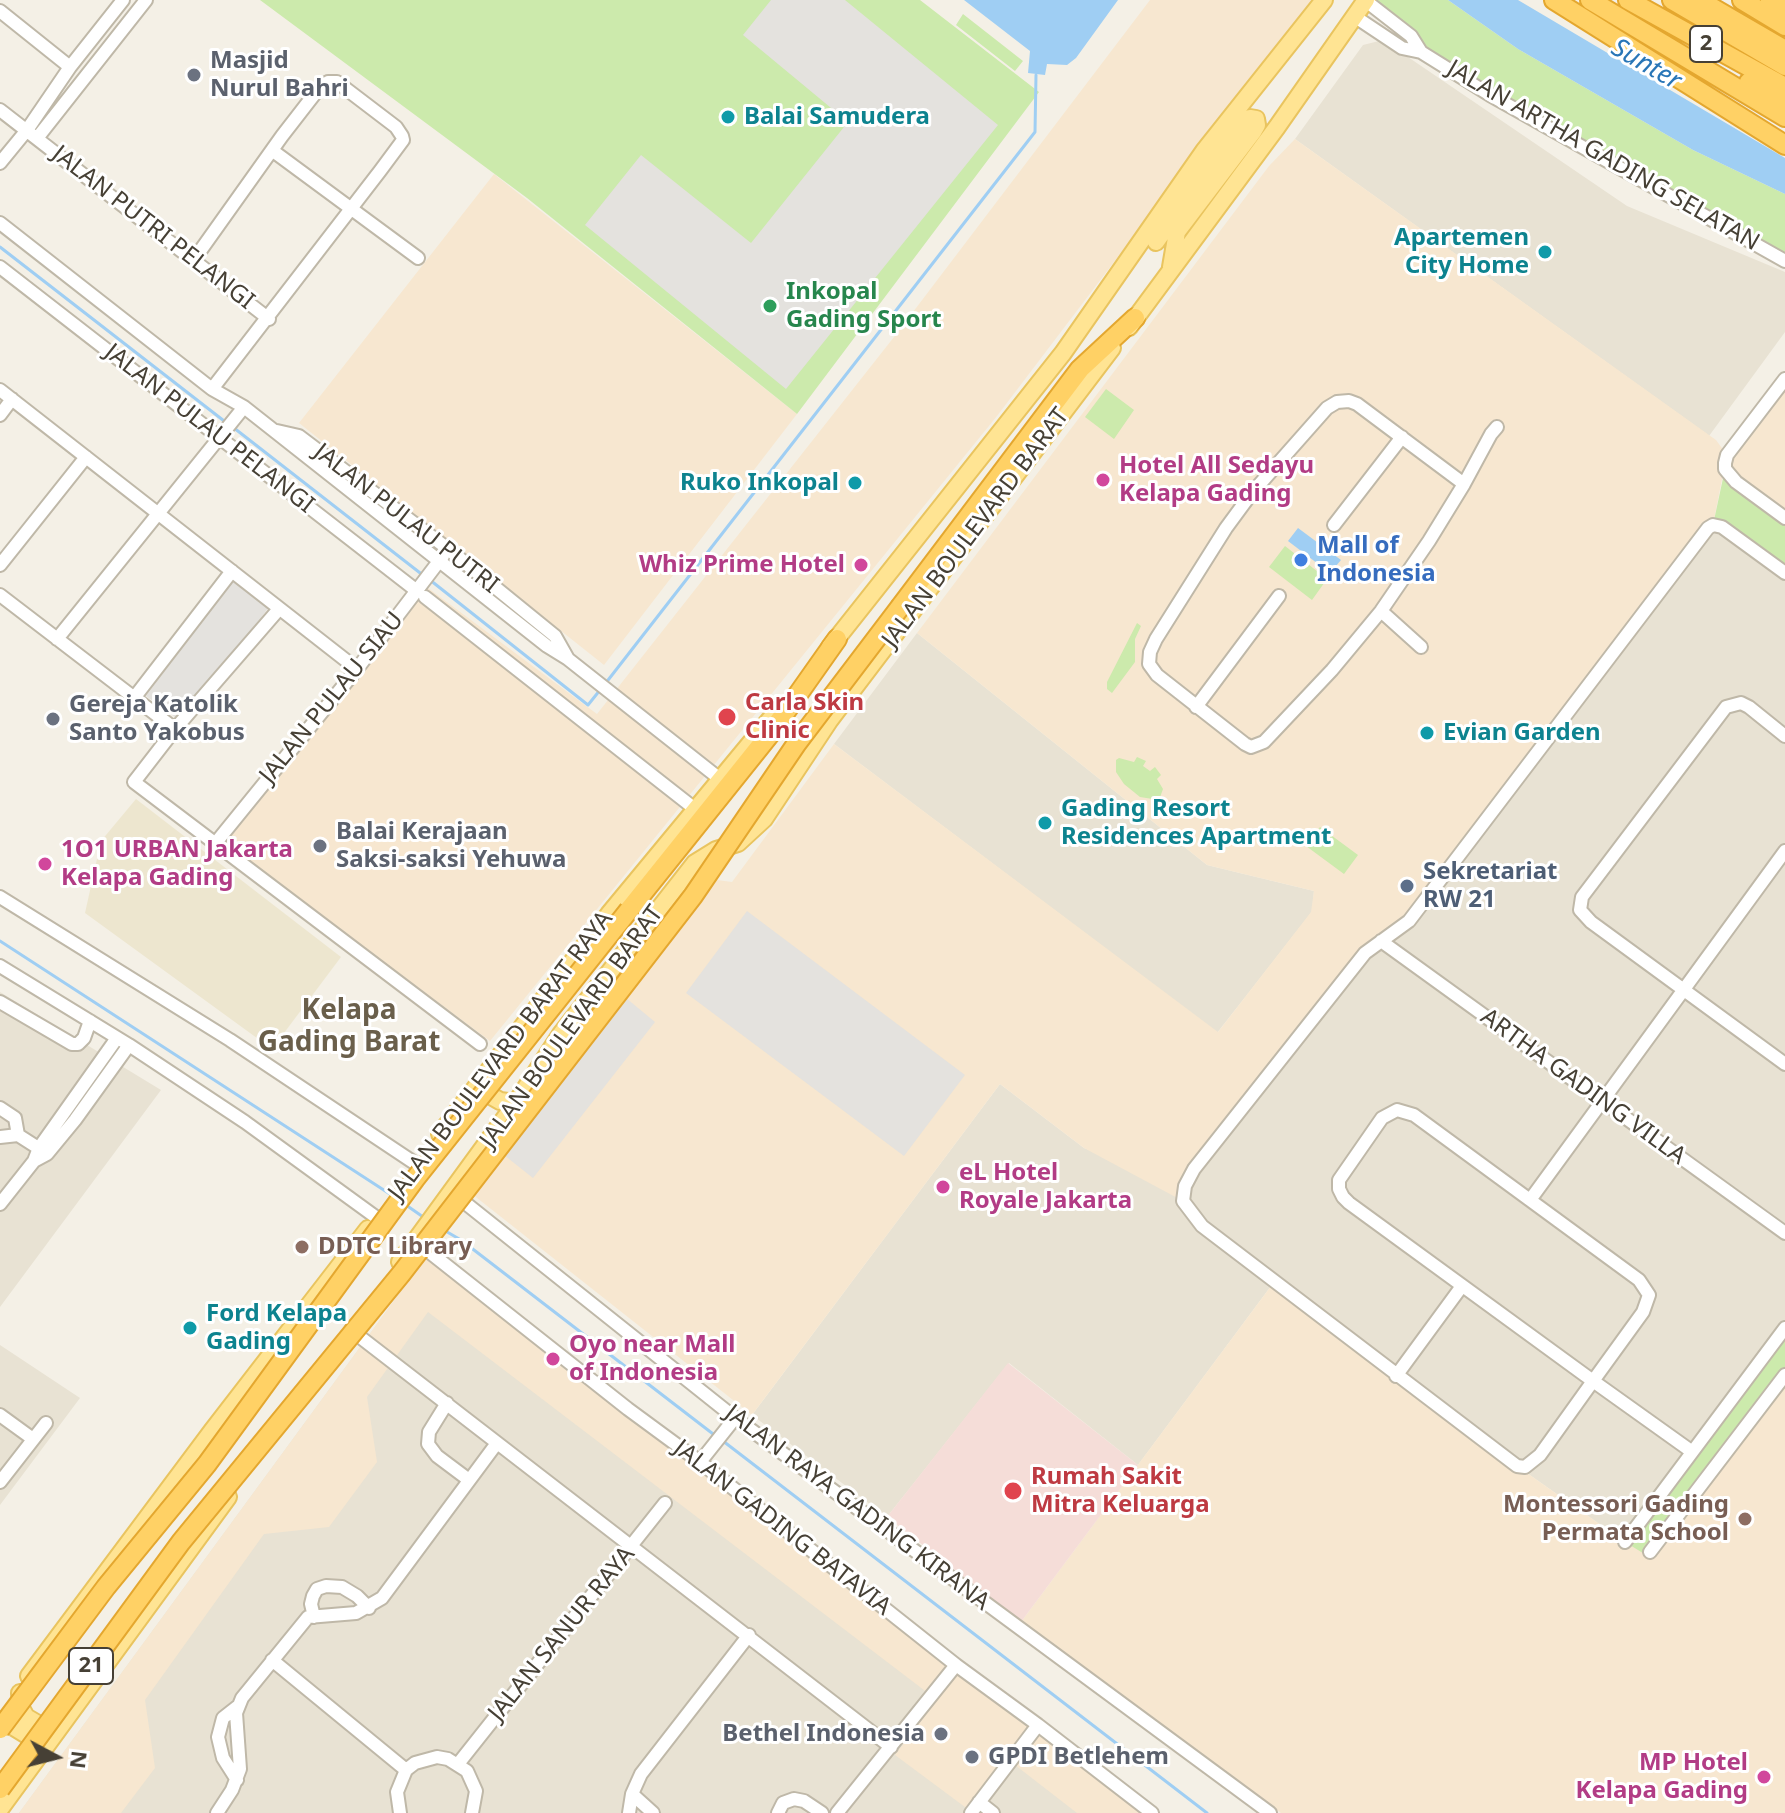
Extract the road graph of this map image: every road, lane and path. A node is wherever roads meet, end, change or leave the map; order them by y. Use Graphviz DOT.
graph roads {
  1 [pos="146,0"];
  2 [pos="1324,0"];
  3 [pos="1366,0"];
  4 [pos="1554,0"];
  5 [pos="1590,0"];
  6 [pos="1607,0"];
  7 [pos="1628,0"];
  8 [pos="1672,0"];
  9 [pos="1699,0"];
  10 [pos="1742,0"];
  11 [pos="1770,0"];
  12 [pos="116,3"];
  13 [pos="1785,9"];
  14 [pos="0,11"];
  15 [pos="1354,16"];
  16 [pos="1785,26"];
  17 [pos="1785,50"];
  18 [pos="1421,52"];
  19 [pos="1785,66"];
  20 [pos="70,67"];
  21 [pos="1785,87"];
  22 [pos="1785,101"];
  23 [pos="0,110"];
  24 [pos="1785,117"];
  25 [pos="32,134"];
  26 [pos="1785,145"];
  27 [pos="273,151"];
  28 [pos="0,163"];
  29 [pos="351,207"];
  30 [pos="0,223"];
  31 [pos="418,258"];
  32 [pos="193,261"];
  33 [pos="1785,261"];
  34 [pos="1171,270"];
  35 [pos="1,271"];
  36 [pos="1135,318"];
  37 [pos="269,319"];
  38 [pos="1079,330"];
  39 [pos="1785,379"];
  40 [pos="212,389"];
  41 [pos="0,390"];
  42 [pos="12,399"];
  43 [pos="242,410"];
  44 [pos="1019,410"];
  45 [pos="0,415"];
  46 [pos="1497,427"];
  47 [pos="222,436"];
  48 [pos="1402,437"];
  49 [pos="86,457"];
  50 [pos="1464,484"];
  51 [pos="158,513"];
  52 [pos="1785,518"];
  53 [pos="1334,525"];
  54 [pos="441,558"];
  55 [pos="0,565"];
  56 [pos="232,571"];
  57 [pos="1785,573"];
  58 [pos="421,591"];
  59 [pos="0,595"];
  60 [pos="1279,596"];
  61 [pos="279,609"];
  62 [pos="1381,611"];
  63 [pos="57,639"];
  64 [pos="837,639"];
  65 [pos="1421,647"];
  66 [pos="357,669"];
  67 [pos="134,698"];
  68 [pos="1196,707"];
  69 [pos="175,729"];
  70 [pos="1785,736"];
  71 [pos="720,779"];
  72 [pos="695,809"];
  73 [pos="214,845"];
  74 [pos="1785,851"];
  75 [pos="0,897"];
  76 [pos="1381,941"];
  77 [pos="0,966"];
  78 [pos="1684,989"];
  79 [pos="0,1002"];
  80 [pos="90,1021"];
  81 [pos="117,1038"];
  82 [pos="480,1044"];
  83 [pos="129,1045"];
  84 [pos="1785,1064"];
  85 [pos="478,1084"];
  86 [pos="1602,1101"];
  87 [pos="80,1102"];
  88 [pos="516,1103"];
  89 [pos="0,1108"];
  90 [pos="18,1135"];
  91 [pos="0,1137"];
  92 [pos="43,1151"];
  93 [pos="412,1170"];
  94 [pos="448,1196"];
  95 [pos="1530,1200"];
  96 [pos="0,1204"];
  97 [pos="379,1216"];
  98 [pos="1785,1233"];
  99 [pos="419,1235"];
  100 [pos="1462,1286"];
  101 [pos="1785,1328"];
  102 [pos="351,1330"];
  103 [pos="1785,1375"];
  104 [pos="1396,1376"];
  105 [pos="1593,1381"];
  106 [pos="447,1403"];
  107 [pos="0,1415"];
  108 [pos="735,1418"];
  109 [pos="46,1423"];
  110 [pos="33,1439"];
  111 [pos="497,1443"];
  112 [pos="1691,1451"];
  113 [pos="704,1458"];
  114 [pos="469,1480"];
  115 [pos="0,1482"];
  116 [pos="665,1503"];
  117 [pos="1625,1542"];
  118 [pos="633,1547"];
  119 [pos="1650,1552"];
  120 [pos="369,1608"];
  121 [pos="314,1617"];
  122 [pos="749,1635"];
  123 [pos="272,1660"];
  124 [pos="956,1665"];
  125 [pos="20,1689"];
  126 [pos="237,1707"];
  127 [pos="0,1716"];
  128 [pos="1038,1725"];
  129 [pos="0,1727"];
  130 [pos="60,1727"];
  131 [pos="891,1747"];
  132 [pos="39,1755"];
  133 [pos="458,1764"];
  134 [pos="406,1770"];
  135 [pos="237,1780"];
  136 [pos="0,1789"];
  137 [pos="632,1794"];
  138 [pos="979,1802"];
  139 [pos="0,1809"];
  140 [pos="217,1813"];
  141 [pos="400,1813"];
  142 [pos="472,1813"];
  143 [pos="629,1813"];
  144 [pos="653,1813"];
  145 [pos="778,1813"];
  146 [pos="822,1813"];
  147 [pos="837,1813"];
  148 [pos="971,1813"];
  149 [pos="993,1813"];
  150 [pos="1152,1813"];
  151 [pos="1270,1813"];
  1 -- 25 [label="street"];
  2 -- 38 [label="main road, JALAN BOULEVARD BARAT"];
  3 -- 15 [label="main road, JALAN BOULEVARD BARAT"];
  3 -- 18 [label="street, JALAN ARTHA GADING SELATAN"];
  4 -- 26 [label="highway"];
  5 -- 24 [label="highway"];
  6 -- 22 [label="highway"];
  7 -- 21 [label="highway, 2"];
  8 -- 19 [label="highway, 2"];
  9 -- 17 [label="highway"];
  10 -- 16 [label="highway"];
  11 -- 13 [label="highway"];
  12 -- 20 [label="street"];
  14 -- 20 [label="street"];
  15 -- 18 [label="street, JALAN ARTHA GADING SELATAN"];
  15 -- 34 [label="main road, JALAN BOULEVARD BARAT"];
  18 -- 33 [label="street, JALAN ARTHA GADING SELATAN"];
  20 -- 25 [label="street"];
  23 -- 25 [label="street, JALAN PUTRI PELANGI"];
  25 -- 28 [label="street"];
  25 -- 32 [label="street, JALAN PUTRI PELANGI"];
  27 -- 29 [label="street"];
  27 -- 29 [label="street"];
  27 -- 32 [label="street"];
  29 -- 31 [label="street"];
  29 -- 37 [label="street"];
  30 -- 40 [label="street, JALAN PULAU PUTRI"];
  32 -- 37 [label="street, JALAN PUTRI PELANGI"];
  34 -- 36 [label="main road, JALAN BOULEVARD BARAT"];
  34 -- 38 [label="main road"];
  35 -- 47 [label="street, JALAN PULAU PELANGI"];
  36 -- 88 [label="main road, JALAN BOULEVARD BARAT"];
  36 -- 136 [label="highway, 21, bridge"];
  37 -- 40 [label="street"];
  38 -- 44 [label="main road, JALAN BOULEVARD BARAT"];
  39 -- 52 [label="street"];
  40 -- 43 [label="street, JALAN PULAU PUTRI"];
  41 -- 42 [label="street"];
  42 -- 45 [label="street"];
  42 -- 49 [label="street"];
  43 -- 47 [label="street"];
  43 -- 54 [label="street, JALAN PULAU PUTRI"];
  44 -- 64 [label="main road, JALAN BOULEVARD BARAT RAYA"];
  46 -- 50 [label="street"];
  47 -- 51 [label="street"];
  47 -- 58 [label="street, JALAN PULAU PELANGI"];
  48 -- 50 [label="street"];
  48 -- 53 [label="street"];
  48 -- 68 [label="street"];
  49 -- 51 [label="street"];
  49 -- 55 [label="street"];
  50 -- 62 [label="street"];
  51 -- 56 [label="street"];
  51 -- 63 [label="street"];
  54 -- 58 [label="street, JALAN PULAU SIAU"];
  54 -- 71 [label="street, JALAN PULAU PUTRI"];
  56 -- 61 [label="street"];
  56 -- 67 [label="street"];
  57 -- 76 [label="street"];
  58 -- 66 [label="street, JALAN PULAU SIAU"];
  58 -- 72 [label="street, JALAN PULAU PELANGI"];
  59 -- 63 [label="street"];
  60 -- 68 [label="street"];
  61 -- 66 [label="street"];
  61 -- 69 [label="street"];
  62 -- 65 [label="street"];
  62 -- 68 [label="street"];
  63 -- 67 [label="street"];
  64 -- 71 [label="main road, JALAN BOULEVARD BARAT RAYA"];
  64 -- 129 [label="highway, bridge"];
  66 -- 73 [label="street, JALAN PULAU SIAU"];
  67 -- 69 [label="street"];
  69 -- 73 [label="street"];
  70 -- 78 [label="street"];
  71 -- 72 [label="main road, JALAN BOULEVARD BARAT RAYA"];
  72 -- 85 [label="main road, JALAN BOULEVARD BARAT RAYA"];
  73 -- 82 [label="street"];
  74 -- 78 [label="street"];
  75 -- 93 [label="street"];
  76 -- 86 [label="street, ARTHA GADING VILLA"];
  76 -- 104 [label="street"];
  77 -- 80 [label="street"];
  78 -- 84 [label="street"];
  78 -- 86 [label="street"];
  79 -- 80 [label="street"];
  80 -- 81 [label="street"];
  81 -- 83 [label="street"];
  81 -- 87 [label="street"];
  83 -- 87 [label="street"];
  83 -- 97 [label="street"];
  85 -- 88 [label="main road"];
  85 -- 93 [label="main road, JALAN BOULEVARD BARAT RAYA"];
  86 -- 95 [label="street"];
  86 -- 98 [label="street, ARTHA GADING VILLA"];
  87 -- 92 [label="street"];
  88 -- 94 [label="main road, JALAN BOULEVARD BARAT"];
  89 -- 90 [label="street"];
  90 -- 91 [label="street"];
  90 -- 92 [label="street"];
  92 -- 96 [label="street"];
  93 -- 97 [label="main road, JALAN BOULEVARD BARAT RAYA"];
  94 -- 99 [label="main road, JALAN BOULEVARD BARAT"];
  94 -- 108 [label="street, JALAN RAYA GADING KIRANA"];
  95 -- 100 [label="street"];
  95 -- 105 [label="street"];
  97 -- 125 [label="main road, JALAN BOULEVARD BARAT RAYA"];
  99 -- 102 [label="main road, JALAN BOULEVARD BARAT"];
  99 -- 113 [label="street, JALAN GADING BATAVIA"];
  100 -- 104 [label="street"];
  100 -- 105 [label="street"];
  101 -- 112 [label="street"];
  102 -- 106 [label="street"];
  102 -- 130 [label="main road, JALAN BOULEVARD BARAT"];
  103 -- 119 [label="street"];
  104 -- 105 [label="street"];
  105 -- 112 [label="street"];
  106 -- 111 [label="street"];
  106 -- 114 [label="street"];
  107 -- 110 [label="street"];
  108 -- 113 [label="street"];
  108 -- 151 [label="street, JALAN RAYA GADING KIRANA"];
  109 -- 110 [label="street"];
  110 -- 115 [label="street"];
  111 -- 114 [label="street"];
  111 -- 118 [label="street"];
  112 -- 117 [label="street"];
  113 -- 124 [label="street, JALAN GADING BATAVIA"];
  114 -- 120 [label="street"];
  116 -- 118 [label="street, JALAN SANUR RAYA"];
  118 -- 122 [label="street"];
  118 -- 133 [label="street, JALAN SANUR RAYA"];
  120 -- 121 [label="street"];
  120 -- 121 [label="street"];
  121 -- 123 [label="street"];
  122 -- 131 [label="street"];
  122 -- 137 [label="street"];
  123 -- 126 [label="street"];
  123 -- 134 [label="street"];
  124 -- 128 [label="street, JALAN GADING BATAVIA"];
  124 -- 131 [label="street"];
  125 -- 127 [label="main road, JALAN BOULEVARD BARAT RAYA"];
  125 -- 130 [label="main road"];
  126 -- 135 [label="street"];
  126 -- 135 [label="street"];
  128 -- 138 [label="street"];
  128 -- 150 [label="street, JALAN GADING BATAVIA"];
  129 -- 132 [label="main road"];
  130 -- 132 [label="main road, JALAN BOULEVARD BARAT"];
  131 -- 147 [label="street"];
  132 -- 139 [label="main road, JALAN BOULEVARD BARAT"];
  133 -- 134 [label="street"];
  133 -- 142 [label="street"];
  134 -- 141 [label="street"];
  135 -- 140 [label="street"];
  137 -- 143 [label="street"];
  137 -- 144 [label="street"];
  138 -- 148 [label="street"];
  138 -- 149 [label="street"];
  145 -- 146 [label="street"];
}
